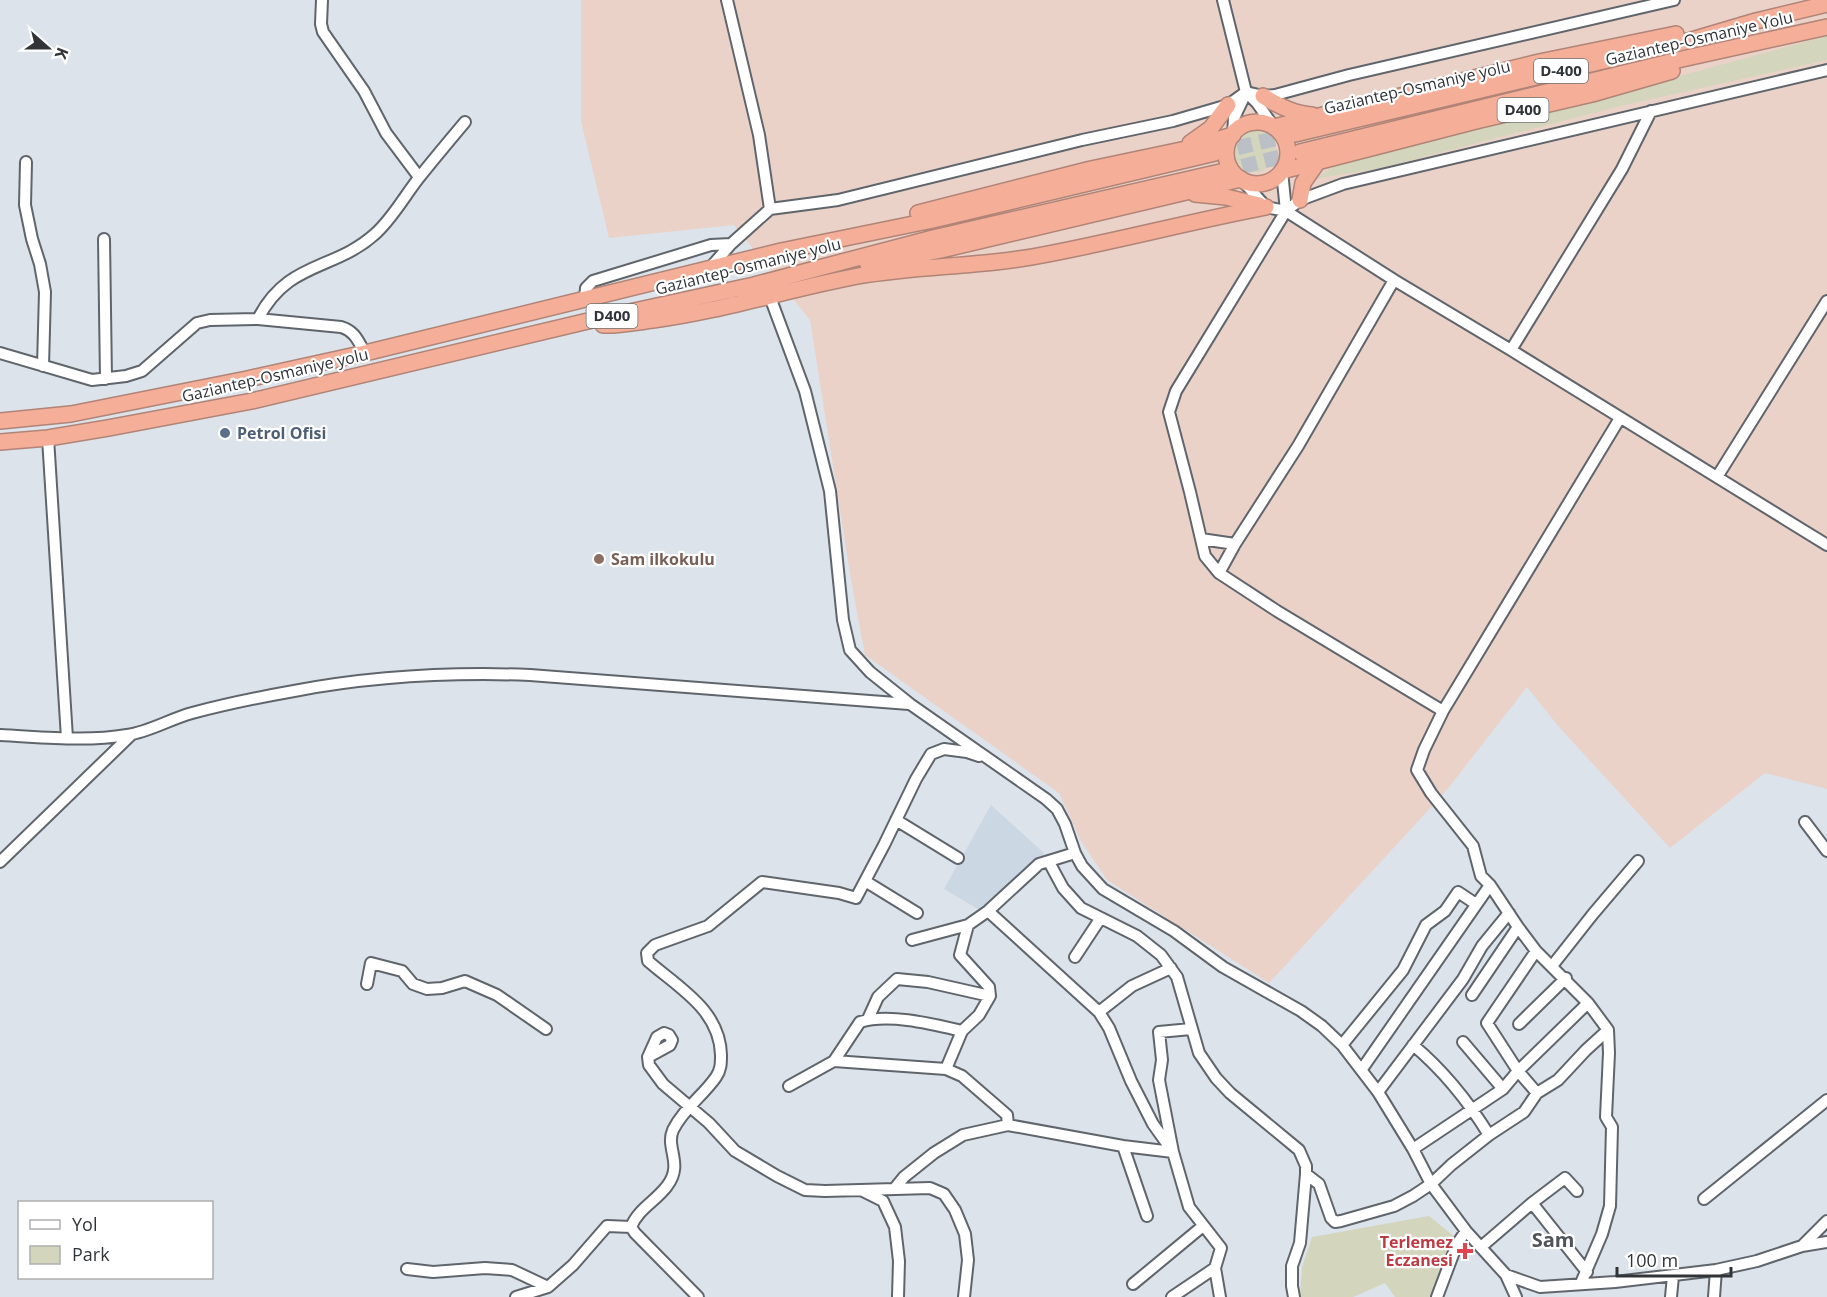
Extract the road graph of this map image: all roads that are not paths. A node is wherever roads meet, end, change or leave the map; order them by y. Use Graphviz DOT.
graph roads {
  1 [pos="322,0"];
  2 [pos="727,0"];
  3 [pos="1223,0"];
  4 [pos="1674,0"];
  5 [pos="1827,4"];
  6 [pos="1756,21"];
  7 [pos="1827,27"];
  8 [pos="1762,42"];
  9 [pos="1827,70"];
  10 [pos="1246,92"];
  11 [pos="1263,96"];
  12 [pos="1228,105"];
  13 [pos="1651,111"];
  14 [pos="1315,116"];
  15 [pos="465,122"];
  16 [pos="1274,127"];
  17 [pos="1233,135"];
  18 [pos="1294,135"];
  19 [pos="1179,151"];
  20 [pos="1300,152"];
  21 [pos="1215,153"];
  22 [pos="1319,160"];
  23 [pos="26,162"];
  24 [pos="1282,171"];
  25 [pos="1220,172"];
  26 [pos="419,177"];
  27 [pos="1241,179"];
  28 [pos="1183,193"];
  29 [pos="1300,200"];
  30 [pos="1266,207"];
  31 [pos="770,209"];
  32 [pos="1286,211"];
  33 [pos="104,239"];
  34 [pos="730,244"];
  35 [pos="781,251"];
  36 [pos="710,268"];
  37 [pos="794,274"];
  38 [pos="1394,280"];
  39 [pos="770,297"];
  40 [pos="585,299"];
  41 [pos="1827,301"];
  42 [pos="258,319"];
  43 [pos="588,321"];
  44 [pos="1511,350"];
  45 [pos="0,353"];
  46 [pos="365,353"];
  47 [pos="43,366"];
  48 [pos="106,379"];
  49 [pos="1620,418"];
  50 [pos="0,421"];
  51 [pos="48,438"];
  52 [pos="0,442"];
  53 [pos="1717,477"];
  54 [pos="1201,538"];
  55 [pos="1235,544"];
  56 [pos="1827,545"];
  57 [pos="1219,573"];
  58 [pos="910,704"];
  59 [pos="1443,711"];
  60 [pos="0,735"];
  61 [pos="131,735"];
  62 [pos="67,738"];
  63 [pos="993,762"];
  64 [pos="896,820"];
  65 [pos="1805,822"];
  66 [pos="1827,851"];
  67 [pos="1075,853"];
  68 [pos="958,858"];
  69 [pos="1638,861"];
  70 [pos="0,862"];
  71 [pos="1049,862"];
  72 [pos="865,881"];
  73 [pos="1490,885"];
  74 [pos="1476,904"];
  75 [pos="988,911"];
  76 [pos="917,913"];
  77 [pos="1509,913"];
  78 [pos="1100,919"];
  79 [pos="968,925"];
  80 [pos="1518,927"];
  81 [pos="912,940"];
  82 [pos="1536,951"];
  83 [pos="1075,957"];
  84 [pos="1552,966"];
  85 [pos="1171,968"];
  86 [pos="1566,978"];
  87 [pos="368,984"];
  88 [pos="1472,995"];
  89 [pos="990,996"];
  90 [pos="1588,1004"];
  91 [pos="1099,1012"];
  92 [pos="868,1019"];
  93 [pos="1519,1024"];
  94 [pos="546,1029"];
  95 [pos="1191,1029"];
  96 [pos="1608,1030"];
  97 [pos="962,1031"];
  98 [pos="1463,1042"];
  99 [pos="1342,1044"];
  100 [pos="1413,1045"];
  101 [pos="648,1056"];
  102 [pos="834,1061"];
  103 [pos="946,1069"];
  104 [pos="1362,1069"];
  105 [pos="1518,1071"];
  106 [pos="789,1086"];
  107 [pos="1503,1089"];
  108 [pos="1378,1092"];
  109 [pos="1536,1093"];
  110 [pos="1827,1100"];
  111 [pos="690,1105"];
  112 [pos="1473,1109"];
  113 [pos="1008,1125"];
  114 [pos="1489,1135"];
  115 [pos="1123,1146"];
  116 [pos="1413,1149"];
  117 [pos="1173,1152"];
  118 [pos="1306,1174"];
  119 [pos="1431,1184"];
  120 [pos="894,1188"];
  121 [pos="860,1189"];
  122 [pos="1576,1191"];
  123 [pos="1704,1199"];
  124 [pos="1532,1203"];
  125 [pos="1147,1216"];
  126 [pos="1827,1221"];
  127 [pos="1203,1226"];
  128 [pos="631,1227"];
  129 [pos="1466,1230"];
  130 [pos="1827,1242"];
  131 [pos="1802,1246"];
  132 [pos="1481,1247"];
  133 [pos="1215,1268"];
  134 [pos="407,1269"];
  135 [pos="1716,1270"];
  136 [pos="1587,1272"];
  137 [pos="1506,1275"];
  138 [pos="1673,1275"];
  139 [pos="1581,1283"];
  140 [pos="1133,1284"];
  141 [pos="548,1287"];
  142 [pos="516,1297"];
  143 [pos="699,1297"];
  144 [pos="898,1297"];
  145 [pos="964,1297"];
  146 [pos="1172,1297"];
  147 [pos="1220,1297"];
  148 [pos="1294,1297"];
  149 [pos="1437,1297"];
  150 [pos="1516,1297"];
  151 [pos="1671,1297"];
  152 [pos="1714,1297"];
  1 -- 26 [label="street"];
  2 -- 31 [label="street"];
  3 -- 10 [label="street"];
  4 -- 11 [label="street"];
  5 -- 6 [label="highway, Gaziantep-Osmaniye yolu / D-400"];
  6 -- 14 [label="highway, D400"];
  6 -- 18 [label="highway, Gaziantep-Osmaniye yolu / D-400"];
  7 -- 8 [label="highway, Gaziantep-Osmaniye Yolu / D-400"];
  8 -- 20 [label="highway, Gaziantep-Osmaniye Yolu / D-400"];
  8 -- 22 [label="highway, D400"];
  9 -- 13 [label="street"];
  10 -- 11 [label="street"];
  10 -- 12 [label="street"];
  10 -- 16 [label="street"];
  10 -- 17 [label="street"];
  11 -- 14 [label="highway, D400"];
  12 -- 19 [label="highway, D400"];
  12 -- 31 [label="street"];
  13 -- 29 [label="street"];
  13 -- 44 [label="street"];
  14 -- 16 [label="highway, D400"];
  15 -- 26 [label="street"];
  16 -- 17 [label="highway, D400"];
  16 -- 24 [label="highway"];
  17 -- 19 [label="highway, D400"];
  17 -- 27 [label="highway"];
  19 -- 35 [label="highway, D400"];
  21 -- 35 [label="highway, Gaziantep-Osmaniye yolu / D400"];
  22 -- 24 [label="highway, D400"];
  22 -- 29 [label="highway"];
  23 -- 47 [label="street"];
  24 -- 27 [label="highway, D400"];
  24 -- 32 [label="street"];
  25 -- 37 [label="highway, Gaziantep-Osmaniye yolu / D400"];
  26 -- 42 [label="street"];
  27 -- 28 [label="highway, D400"];
  27 -- 30 [label="street"];
  28 -- 30 [label="highway, D400"];
  28 -- 37 [label="highway, D400"];
  29 -- 32 [label="street"];
  30 -- 32 [label="street"];
  30 -- 39 [label="highway"];
  31 -- 34 [label="street"];
  32 -- 38 [label="street"];
  32 -- 54 [label="street"];
  33 -- 48 [label="street"];
  34 -- 36 [label="street"];
  34 -- 40 [label="street"];
  35 -- 36 [label="highway, Gaziantep-Osmaniye yolu / D400"];
  36 -- 40 [label="highway, Gaziantep-Osmaniye yolu / D400"];
  37 -- 43 [label="highway, Gaziantep-Osmaniye yolu / D400"];
  38 -- 44 [label="street"];
  38 -- 55 [label="street"];
  39 -- 43 [label="highway"];
  39 -- 58 [label="street"];
  40 -- 46 [label="highway, Gaziantep-Osmaniye yolu / D400"];
  41 -- 53 [label="street"];
  42 -- 46 [label="street"];
  42 -- 48 [label="street"];
  43 -- 51 [label="highway, Gaziantep-Osmaniye yolu / D400"];
  44 -- 49 [label="street"];
  45 -- 47 [label="street"];
  46 -- 50 [label="highway, Gaziantep-Osmaniye yolu / D400"];
  47 -- 48 [label="street"];
  49 -- 53 [label="street"];
  49 -- 59 [label="street"];
  51 -- 52 [label="highway, Gaziantep-Osmaniye yolu / D400"];
  51 -- 62 [label="street"];
  53 -- 56 [label="street"];
  54 -- 55 [label="street"];
  54 -- 57 [label="street"];
  55 -- 57 [label="street"];
  57 -- 59 [label="street"];
  58 -- 61 [label="street"];
  58 -- 63 [label="street"];
  59 -- 73 [label="street"];
  60 -- 62 [label="street"];
  61 -- 62 [label="street"];
  61 -- 70 [label="street"];
  63 -- 64 [label="street"];
  63 -- 67 [label="street"];
  64 -- 68 [label="street"];
  64 -- 72 [label="street"];
  65 -- 66 [label="street"];
  67 -- 71 [label="street"];
  67 -- 99 [label="street"];
  69 -- 84 [label="street"];
  71 -- 75 [label="street"];
  71 -- 78 [label="street"];
  72 -- 76 [label="street"];
  72 -- 111 [label="street"];
  73 -- 74 [label="street"];
  73 -- 77 [label="street"];
  74 -- 99 [label="street"];
  74 -- 104 [label="street"];
  75 -- 79 [label="street"];
  75 -- 91 [label="street"];
  77 -- 80 [label="street"];
  77 -- 100 [label="street"];
  78 -- 83 [label="street"];
  78 -- 85 [label="street"];
  79 -- 81 [label="street"];
  79 -- 89 [label="street"];
  80 -- 82 [label="street"];
  80 -- 88 [label="street"];
  82 -- 84 [label="street"];
  82 -- 105 [label="street"];
  84 -- 86 [label="street"];
  85 -- 91 [label="street"];
  85 -- 95 [label="street"];
  86 -- 90 [label="street"];
  86 -- 93 [label="street"];
  87 -- 94 [label="street"];
  89 -- 92 [label="street"];
  89 -- 97 [label="street"];
  90 -- 96 [label="street"];
  90 -- 105 [label="street"];
  91 -- 117 [label="street"];
  92 -- 97 [label="street"];
  92 -- 102 [label="street"];
  95 -- 117 [label="street"];
  95 -- 118 [label="street"];
  96 -- 109 [label="street"];
  96 -- 136 [label="street"];
  97 -- 103 [label="street"];
  98 -- 107 [label="street"];
  99 -- 104 [label="street"];
  100 -- 108 [label="street"];
  100 -- 112 [label="street"];
  101 -- 111 [label="street"];
  102 -- 103 [label="street"];
  102 -- 106 [label="street"];
  103 -- 113 [label="street"];
  104 -- 108 [label="street"];
  105 -- 107 [label="street"];
  105 -- 109 [label="street"];
  107 -- 112 [label="street"];
  108 -- 116 [label="street"];
  109 -- 114 [label="street"];
  110 -- 123 [label="street"];
  111 -- 121 [label="street"];
  111 -- 128 [label="street"];
  112 -- 114 [label="street"];
  112 -- 116 [label="street"];
  113 -- 115 [label="street"];
  113 -- 120 [label="street"];
  114 -- 119 [label="street"];
  115 -- 117 [label="street"];
  115 -- 125 [label="street"];
  116 -- 119 [label="street"];
  117 -- 127 [label="street"];
  118 -- 119 [label="street"];
  118 -- 148 [label="street"];
  119 -- 129 [label="street"];
  120 -- 121 [label="street"];
  120 -- 145 [label="street"];
  121 -- 144 [label="street"];
  122 -- 124 [label="street"];
  124 -- 132 [label="street"];
  124 -- 136 [label="street"];
  126 -- 131 [label="street"];
  127 -- 133 [label="street"];
  127 -- 140 [label="street"];
  128 -- 141 [label="street"];
  128 -- 143 [label="street"];
  129 -- 132 [label="street"];
  129 -- 149 [label="street"];
  130 -- 131 [label="street"];
  131 -- 135 [label="street"];
  132 -- 137 [label="street"];
  133 -- 146 [label="street"];
  133 -- 147 [label="street"];
  134 -- 141 [label="street"];
  135 -- 138 [label="street"];
  135 -- 152 [label="street"];
  136 -- 139 [label="street"];
  137 -- 139 [label="street"];
  137 -- 150 [label="street"];
  138 -- 139 [label="street"];
  138 -- 151 [label="street"];
  141 -- 142 [label="street"];
}
